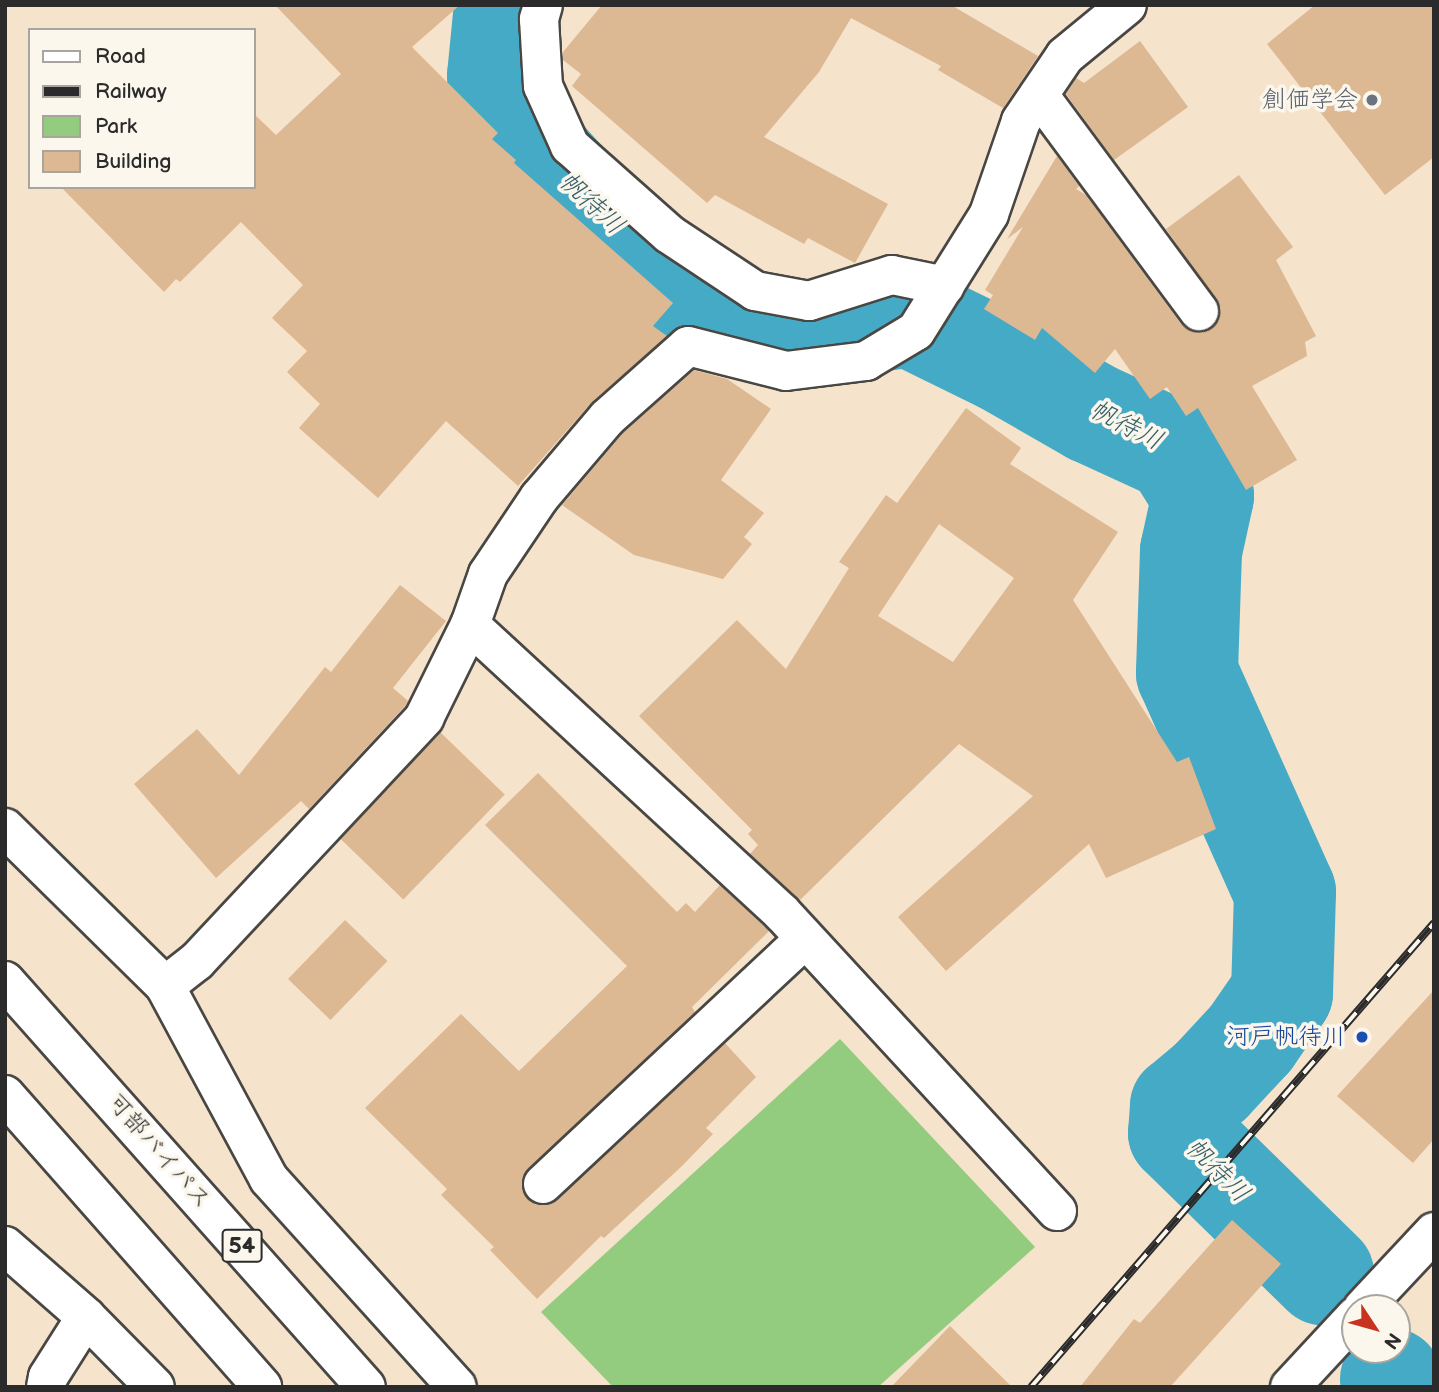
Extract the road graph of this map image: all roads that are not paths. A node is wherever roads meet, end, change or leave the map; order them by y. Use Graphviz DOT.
graph roads {
  1 [pos="543,5"];
  2 [pos="1127,5"];
  3 [pos="1039,95"];
  4 [pos="945,286"];
  5 [pos="1199,311"];
  6 [pos="470,625"];
  7 [pos="5,828"];
  8 [pos="804,940"];
  9 [pos="5,981"];
  10 [pos="165,986"];
  11 [pos="5,1096"];
  12 [pos="543,1184"];
  13 [pos="1057,1212"];
  14 [pos="1434,1231"];
  15 [pos="5,1246"];
  16 [pos="1376,1294"];
  17 [pos="86,1317"];
  18 [pos="1341,1332"];
  19 [pos="46,1387"];
  20 [pos="155,1387"];
  21 [pos="262,1387"];
  22 [pos="366,1387"];
  23 [pos="457,1387"];
  24 [pos="1290,1387"];
  1 -- 4 [label="main road"];
  2 -- 3 [label="main road"];
  3 -- 4 [label="main road"];
  3 -- 5 [label="main road"];
  4 -- 6 [label="main road"];
  6 -- 8 [label="main road"];
  6 -- 10 [label="main road"];
  7 -- 10 [label="main road"];
  8 -- 12 [label="main road"];
  8 -- 13 [label="main road"];
  9 -- 22 [label="main road, 可部バイパス / 54"];
  10 -- 23 [label="main road"];
  11 -- 21 [label="main road"];
  14 -- 16 [label="main road"];
  15 -- 17 [label="main road"];
  17 -- 19 [label="main road"];
  17 -- 20 [label="main road"];
  18 -- 24 [label="main road"];
}
